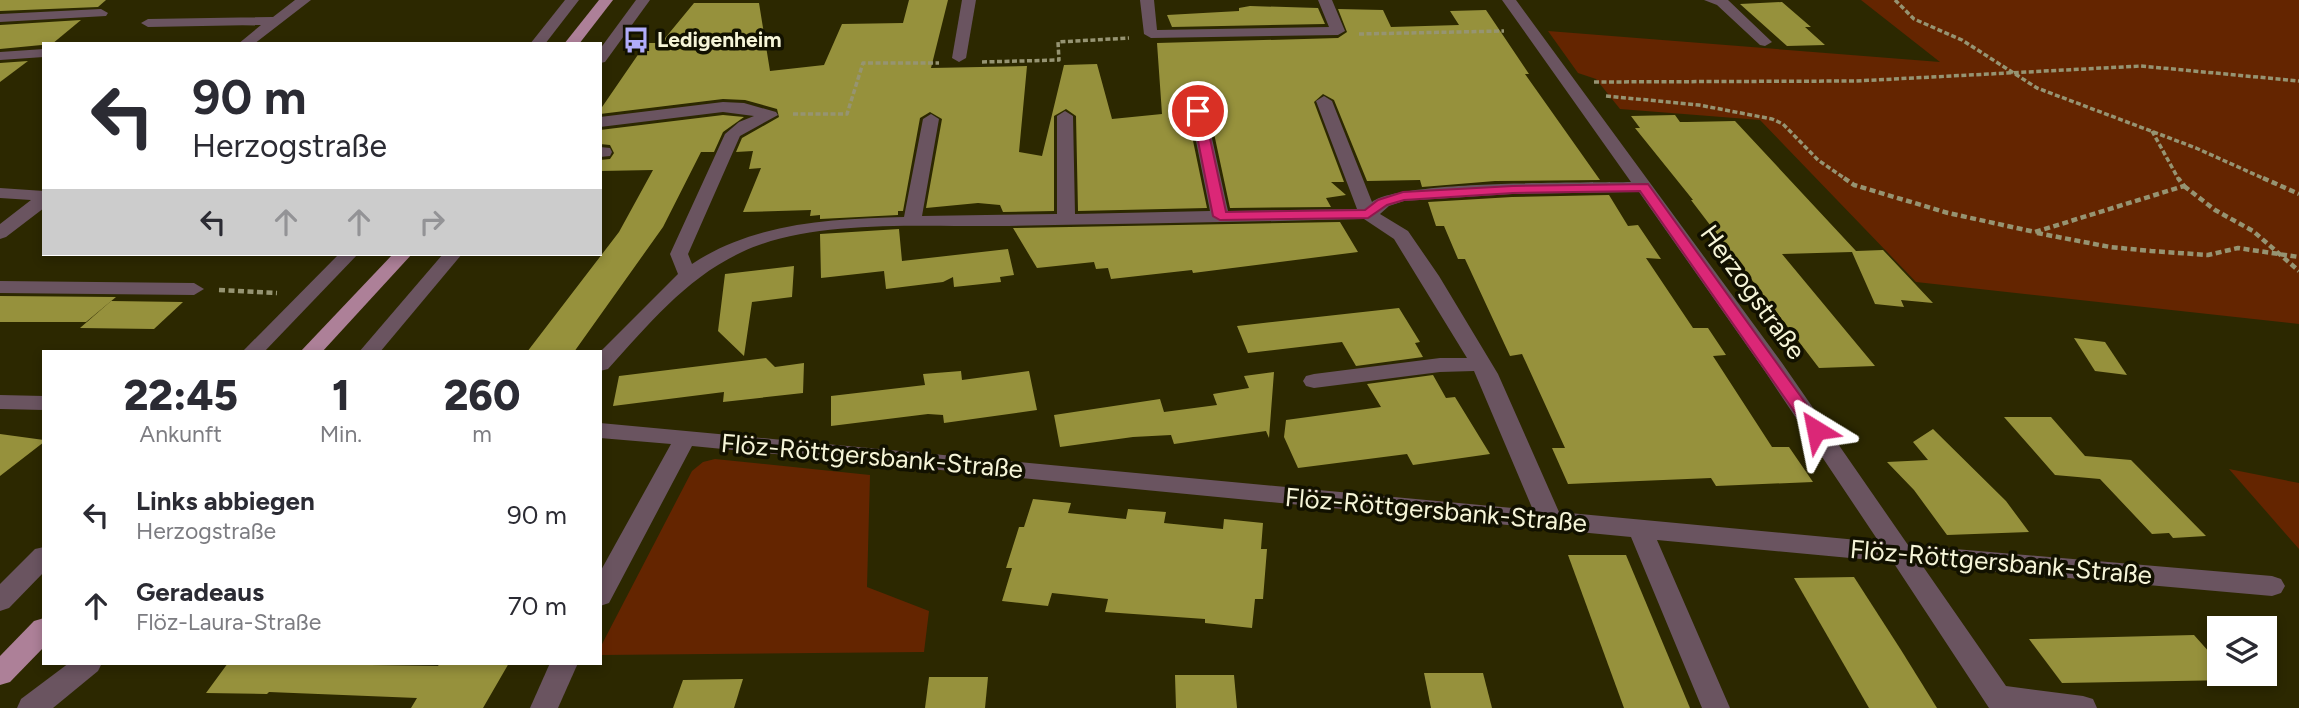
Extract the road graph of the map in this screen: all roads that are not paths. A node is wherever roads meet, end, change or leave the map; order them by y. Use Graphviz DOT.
graph roads {
  1 [pos="304,0"];
  2 [pos="572,0"];
  3 [pos="606,0"];
  4 [pos="643,0"];
  5 [pos="969,0"];
  6 [pos="1147,0"];
  7 [pos="1325,0"];
  8 [pos="1509,0"];
  9 [pos="1710,0"];
  10 [pos="102,13"];
  11 [pos="0,18"];
  12 [pos="276,21"];
  13 [pos="148,23"];
  14 [pos="249,42"];
  15 [pos="539,42"];
  16 [pos="573,42"];
  17 [pos="1765,42"];
  18 [pos="42,53"];
  19 [pos="0,56"];
  20 [pos="602,56"];
  21 [pos="958,58"];
  22 [pos="1324,101"];
  23 [pos="1198,111"];
  24 [pos="1065,116"];
  25 [pos="931,119"];
  26 [pos="602,122"];
  27 [pos="1643,187"];
  28 [pos="0,193"];
  29 [pos="42,198"];
  30 [pos="42,200"];
  31 [pos="1368,214"];
  32 [pos="1220,216"];
  33 [pos="1066,220"];
  34 [pos="912,222"];
  35 [pos="0,233"];
  36 [pos="347,256"];
  37 [pos="401,256"];
  38 [pos="451,256"];
  39 [pos="688,276"];
  40 [pos="0,287"];
  41 [pos="194,289"];
  42 [pos="254,350"];
  43 [pos="312,350"];
  44 [pos="371,350"];
  45 [pos="602,362"];
  46 [pos="1481,364"];
  47 [pos="1314,381"];
  48 [pos="0,402"];
  49 [pos="42,403"];
  50 [pos="602,430"];
  51 [pos="685,439"];
  52 [pos="1550,521"];
  53 [pos="1640,528"];
  54 [pos="1902,554"];
  55 [pos="42,558"];
  56 [pos="2272,586"];
  57 [pos="602,592"];
  58 [pos="0,601"];
  59 [pos="42,631"];
  60 [pos="86,665"];
  61 [pos="563,665"];
  62 [pos="0,674"];
  63 [pos="2001,703"];
  64 [pos="31,708"];
  65 [pos="544,708"];
  66 [pos="1716,708"];
  67 [pos="2083,708"];
  1 -- 12 [label="street"];
  2 -- 15 [label="street"];
  3 -- 16 [label="main road"];
  4 -- 20 [label="street"];
  5 -- 21 [label="street"];
  6 -- 7 [label="street"];
  8 -- 27 [label="street, Herzogstraße"];
  9 -- 17 [label="street"];
  10 -- 11 [label="street"];
  12 -- 13 [label="street"];
  12 -- 14 [label="street"];
  18 -- 19 [label="street"];
  22 -- 31 [label="street"];
  23 -- 32 [label="street"];
  24 -- 33 [label="street"];
  25 -- 34 [label="street"];
  26 -- 39 [label="street"];
  27 -- 31 [label="street"];
  27 -- 54 [label="street, Herzogstraße"];
  28 -- 29 [label="street"];
  30 -- 35 [label="street"];
  31 -- 32 [label="street"];
  31 -- 46 [label="street"];
  32 -- 33 [label="street"];
  33 -- 34 [label="street"];
  34 -- 39 [label="street"];
  36 -- 42 [label="street"];
  37 -- 43 [label="main road"];
  38 -- 44 [label="street"];
  39 -- 45 [label="street"];
  40 -- 41 [label="street"];
  46 -- 47 [label="street"];
  46 -- 52 [label="street"];
  48 -- 49 [label="street"];
  50 -- 51 [label="street, Flöz-Röttgersbank-Straße"];
  51 -- 52 [label="street, Flöz-Röttgersbank-Straße"];
  51 -- 57 [label="street"];
  52 -- 53 [label="street, Flöz-Röttgersbank-Straße"];
  53 -- 54 [label="street, Flöz-Röttgersbank-Straße"];
  53 -- 66 [label="street"];
  54 -- 56 [label="street, Flöz-Röttgersbank-Straße"];
  54 -- 63 [label="street, Herzogstraße"];
  55 -- 58 [label="street"];
  59 -- 62 [label="main road"];
  60 -- 64 [label="street"];
  61 -- 65 [label="street"];
  63 -- 67 [label="street"];
}
